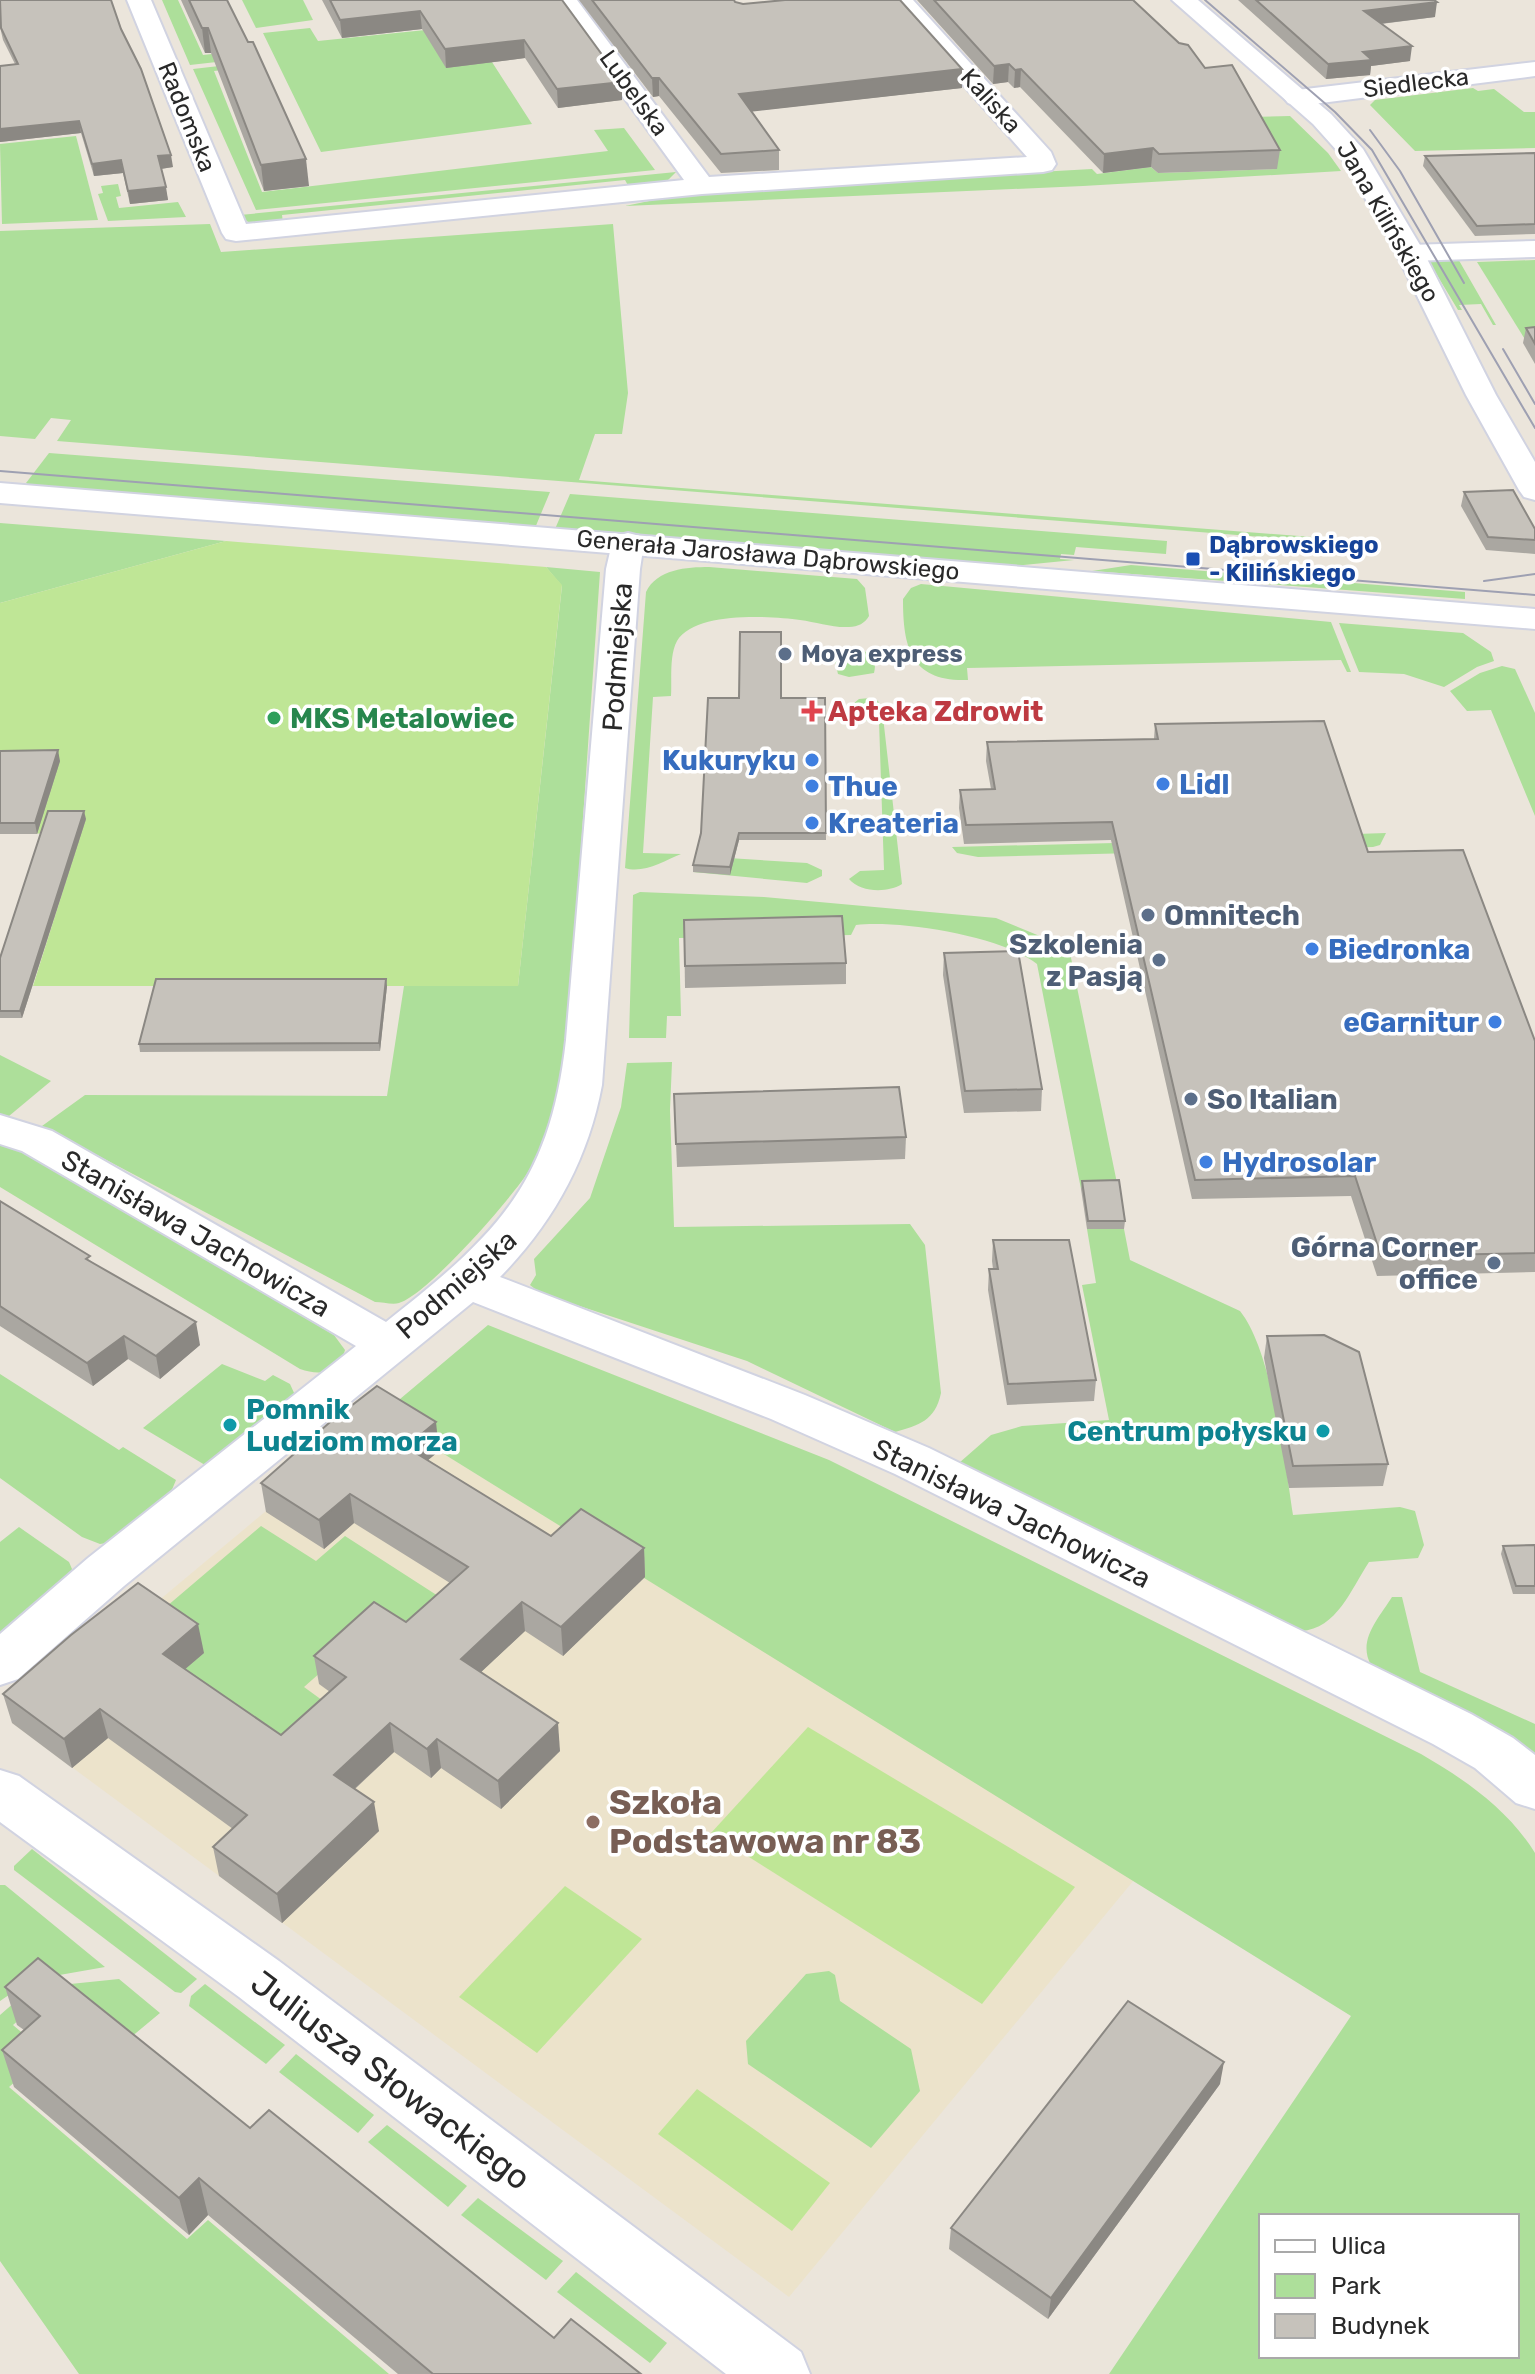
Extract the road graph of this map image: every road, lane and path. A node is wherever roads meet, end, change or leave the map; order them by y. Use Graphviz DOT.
graph roads {
  1 [pos="139,0"];
  2 [pos="565,0"];
  3 [pos="900,0"];
  4 [pos="1184,0"];
  5 [pos="1535,69"];
  6 [pos="1297,98"];
  7 [pos="702,186"];
  8 [pos="1535,249"];
  9 [pos="1410,253"];
  10 [pos="1535,490"];
  11 [pos="0,493"];
  12 [pos="628,543"];
  13 [pos="1535,619"];
  14 [pos="0,1129"];
  15 [pos="467,1282"];
  16 [pos="388,1344"];
  17 [pos="0,1664"];
  18 [pos="1535,1787"];
  19 [pos="0,1792"];
  20 [pos="778,2374"];
  1 -- 7 [label="street, Radomska"];
  2 -- 7 [label="street, Lubelska"];
  3 -- 7 [label="street, Kaliska"];
  4 -- 6 [label="street, Jana Kilińskiego"];
  5 -- 6 [label="street, Siedlecka"];
  6 -- 9 [label="street, Jana Kilińskiego"];
  8 -- 9 [label="street"];
  9 -- 10 [label="street, Jana Kilińskiego"];
  11 -- 12 [label="street, Generała Jarosława Dąbrowskiego"];
  12 -- 13 [label="street, Generała Jarosława Dąbrowskiego"];
  12 -- 15 [label="street, Podmiejska"];
  14 -- 16 [label="street, Stanisława Jachowicza"];
  15 -- 16 [label="street, Podmiejska"];
  15 -- 18 [label="street, Stanisława Jachowicza"];
  16 -- 17 [label="street, Podmiejska"];
  19 -- 20 [label="street, Juliusza Słowackiego"];
}
